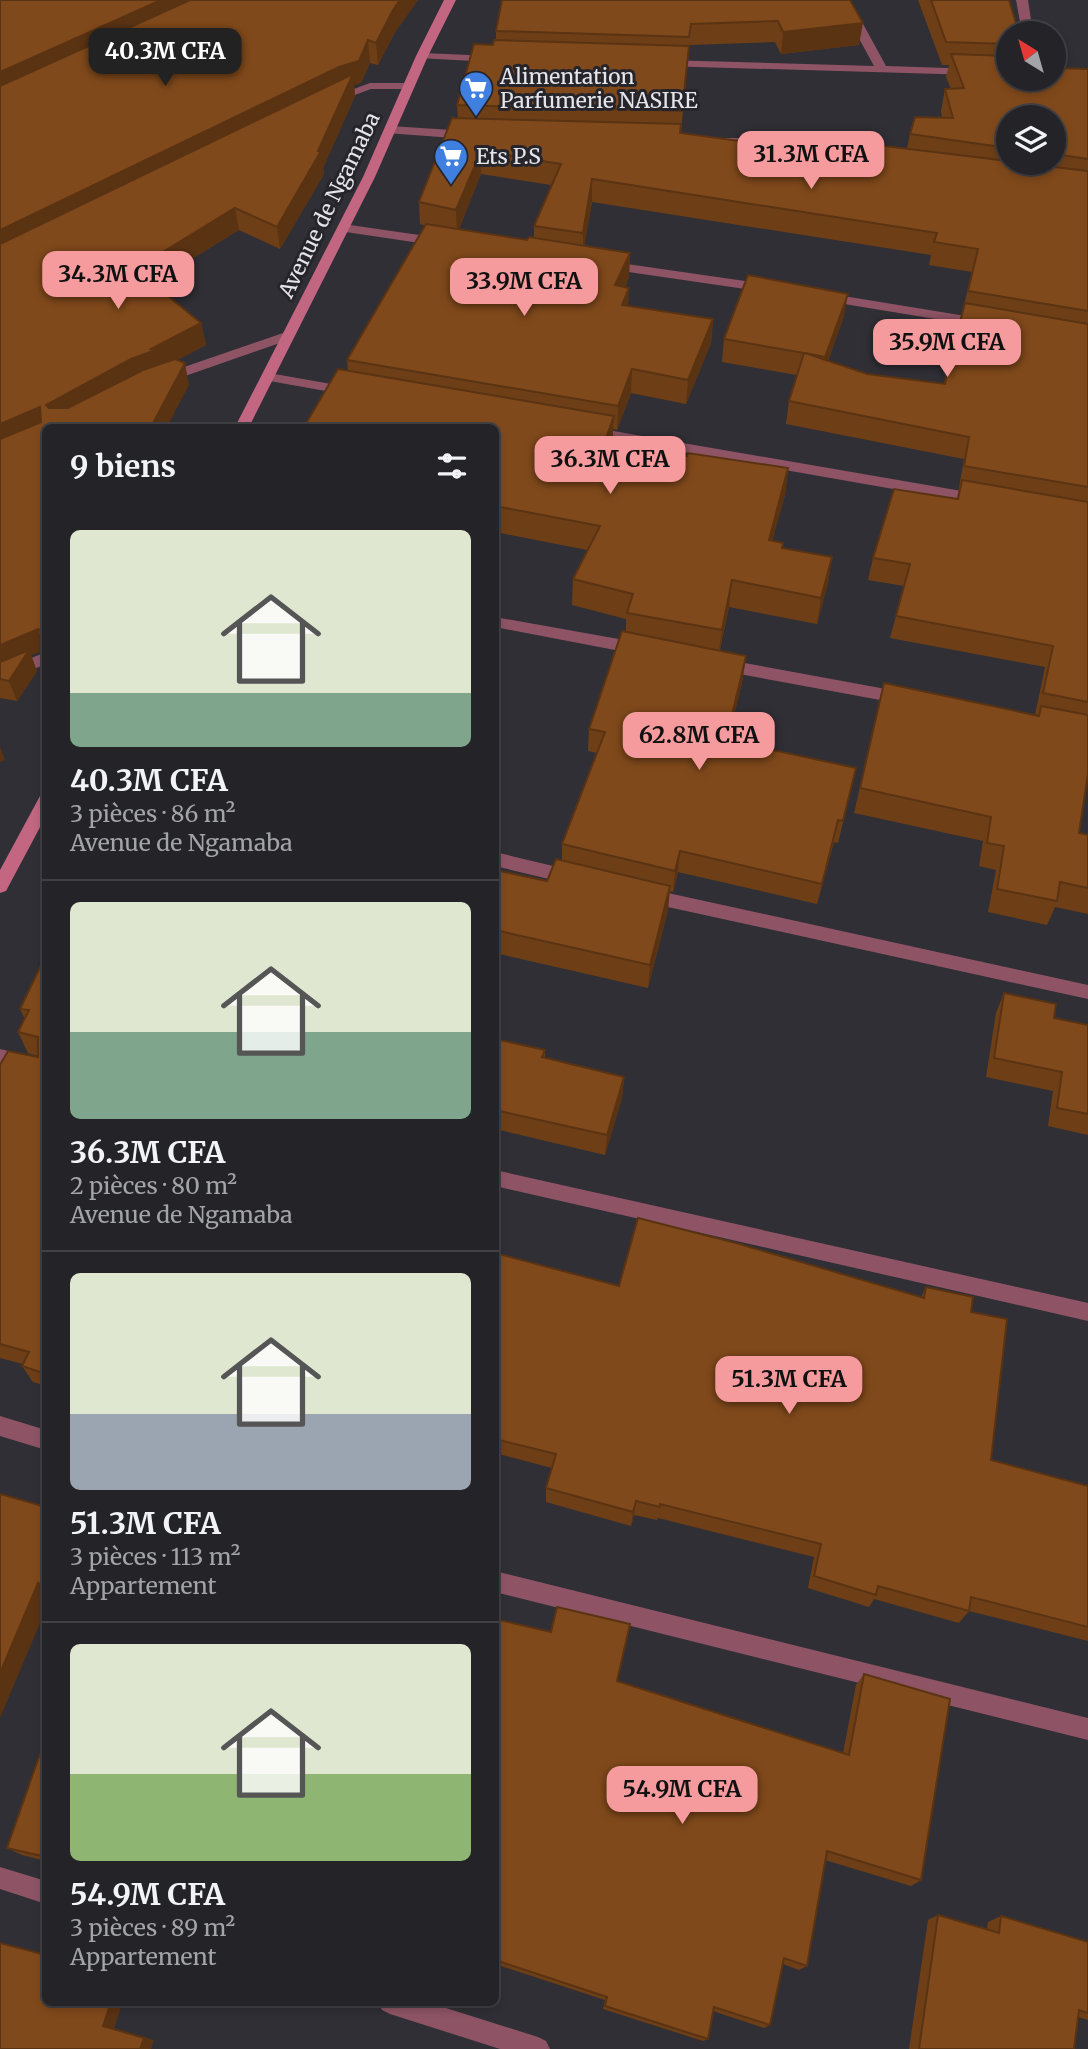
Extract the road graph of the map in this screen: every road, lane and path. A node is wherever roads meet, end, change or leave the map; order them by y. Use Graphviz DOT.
graph roads {
  1 [pos="450,0"];
  2 [pos="844,0"];
  3 [pos="1022,0"];
  4 [pos="1026,21"];
  5 [pos="422,57"];
  6 [pos="505,59"];
  7 [pos="645,63"];
  8 [pos="882,70"];
  9 [pos="996,73"];
  10 [pos="409,86"];
  11 [pos="324,102"];
  12 [pos="390,130"];
  13 [pos="477,136"];
  14 [pos="708,141"];
  15 [pos="817,152"];
  16 [pos="343,228"];
  17 [pos="454,244"];
  18 [pos="592,263"];
  19 [pos="786,291"];
  20 [pos="813,295"];
  21 [pos="992,325"];
  22 [pos="289,335"];
  23 [pos="269,377"];
  24 [pos="154,382"];
  25 [pos="364,394"];
  26 [pos="244,424"];
  27 [pos="569,429"];
  28 [pos="992,501"];
  29 [pos="499,623"];
  30 [pos="650,651"];
  31 [pos="42,659"];
  32 [pos="705,661"];
  33 [pos="0,677"];
  34 [pos="924,702"];
  35 [pos="42,807"];
  36 [pos="499,860"];
  37 [pos="590,882"];
  38 [pos="0,886"];
  39 [pos="631,891"];
  40 [pos="1088,992"];
  41 [pos="0,1057"];
  42 [pos="42,1067"];
  43 [pos="499,1179"];
  44 [pos="1088,1312"];
  45 [pos="0,1426"];
  46 [pos="42,1439"];
  47 [pos="499,1582"];
  48 [pos="1088,1729"];
  49 [pos="0,1878"];
  50 [pos="42,1892"];
  51 [pos="403,2006"];
  52 [pos="538,2049"];
  1 -- 5 [label="main road, Avenue de Ngamaba"];
  2 -- 8 [label="street"];
  3 -- 4 [label="street"];
  5 -- 6 [label="street"];
  5 -- 10 [label="main road, Avenue de Ngamaba"];
  7 -- 8 [label="street"];
  8 -- 9 [label="street"];
  10 -- 11 [label="street"];
  10 -- 12 [label="main road, Avenue de Ngamaba"];
  12 -- 13 [label="street"];
  12 -- 16 [label="main road, Avenue de Ngamaba"];
  14 -- 15 [label="street"];
  16 -- 17 [label="street"];
  16 -- 22 [label="main road, Avenue de Ngamaba"];
  18 -- 19 [label="street"];
  20 -- 21 [label="street"];
  22 -- 23 [label="main road, Avenue de Ngamaba"];
  22 -- 24 [label="street"];
  23 -- 25 [label="street"];
  23 -- 26 [label="main road, Avenue de Ngamaba"];
  27 -- 28 [label="street"];
  29 -- 30 [label="street"];
  31 -- 33 [label="street"];
  32 -- 34 [label="street"];
  35 -- 38 [label="main road"];
  36 -- 37 [label="street"];
  39 -- 40 [label="street"];
  41 -- 42 [label="street"];
  43 -- 44 [label="street"];
  45 -- 46 [label="street"];
  47 -- 48 [label="street"];
  49 -- 50 [label="street"];
  51 -- 52 [label="street"];
}
